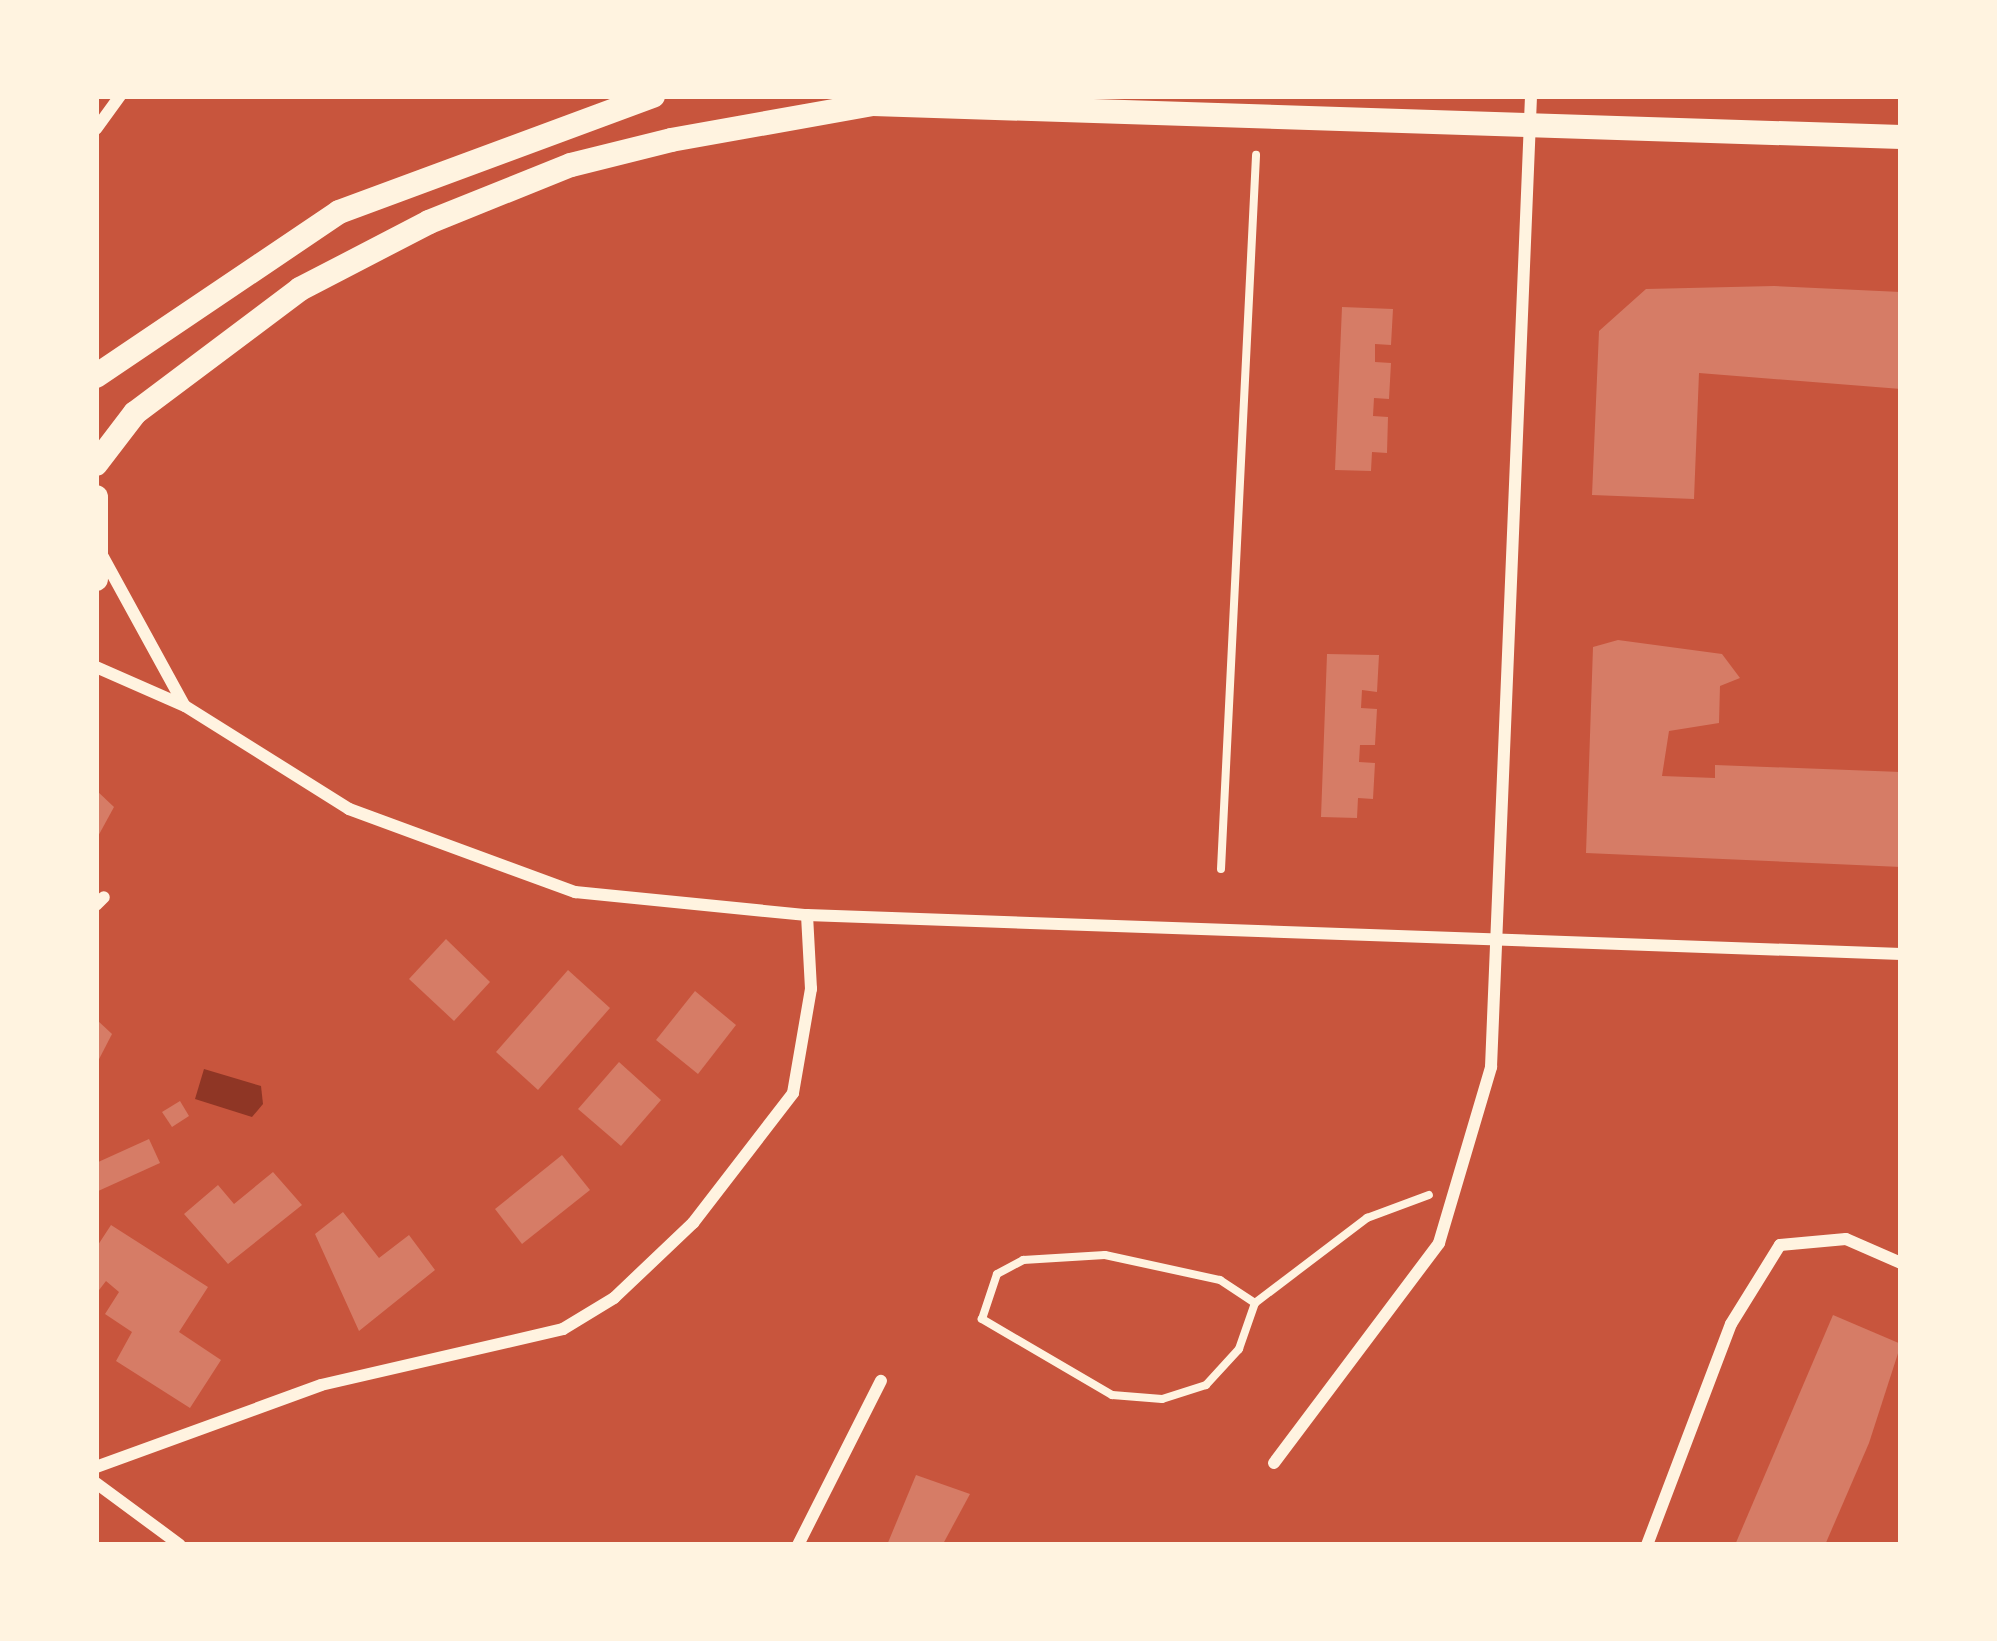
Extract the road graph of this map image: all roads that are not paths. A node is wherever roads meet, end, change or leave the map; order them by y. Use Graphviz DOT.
graph roads {
  1 [pos="120,96"];
  2 [pos="653,96"];
  3 [pos="1531,96"];
  4 [pos="1530,123"];
  5 [pos="96,129"];
  6 [pos="1901,137"];
  7 [pos="96,376"];
  8 [pos="96,464"];
  9 [pos="96,497"];
  10 [pos="99,568"];
  11 [pos="96,667"];
  12 [pos="185,706"];
  13 [pos="807,915"];
  14 [pos="1501,942"];
  15 [pos="1901,953"];
  16 [pos="1901,1263"];
  17 [pos="881,1381"];
  18 [pos="1274,1462"];
  19 [pos="96,1467"];
  20 [pos="96,1483"];
  21 [pos="180,1545"];
  22 [pos="798,1545"];
  23 [pos="1646,1545"];
  1 -- 5 [label="street"];
  2 -- 7 [label="main road"];
  3 -- 4 [label="street"];
  4 -- 6 [label="main road"];
  4 -- 8 [label="main road"];
  4 -- 14 [label="street"];
  9 -- 10 [label="main road"];
  10 -- 12 [label="street"];
  11 -- 12 [label="street"];
  12 -- 13 [label="street"];
  13 -- 14 [label="street"];
  13 -- 19 [label="street"];
  14 -- 15 [label="street"];
  14 -- 18 [label="street"];
  16 -- 23 [label="street"];
  17 -- 22 [label="street"];
  20 -- 21 [label="street"];
}
